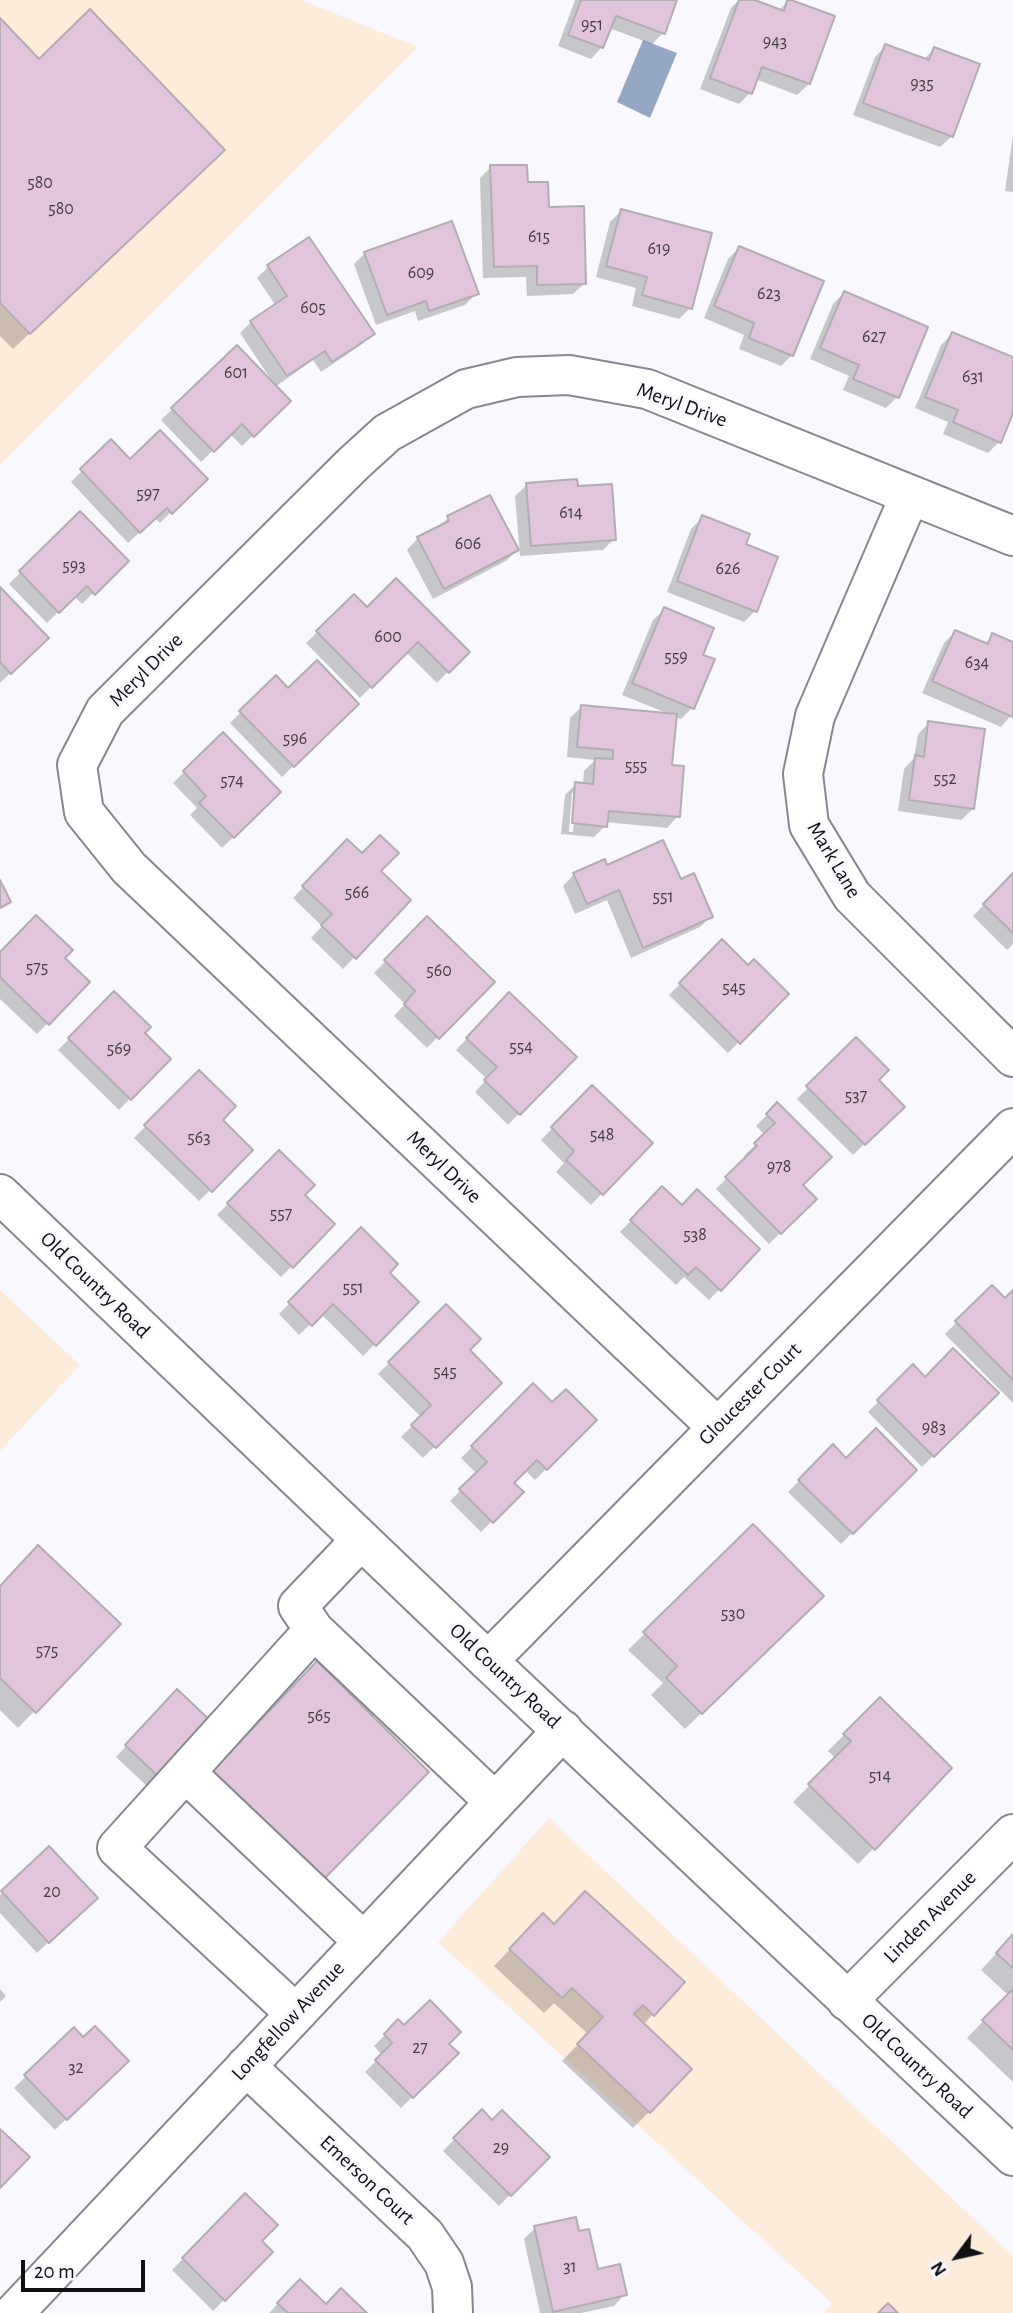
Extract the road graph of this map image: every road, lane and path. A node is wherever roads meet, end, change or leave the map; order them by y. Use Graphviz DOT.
graph roads {
  1 [pos="910,495"];
  2 [pos="1013,536"];
  3 [pos="1013,1057"];
  4 [pos="1013,1128"];
  5 [pos="0,1194"];
  6 [pos="718,1427"];
  7 [pos="361,1540"];
  8 [pos="314,1630"];
  9 [pos="488,1661"];
  10 [pos="563,1730"];
  11 [pos="186,1773"];
  12 [pos="495,1802"];
  13 [pos="1013,1834"];
  14 [pos="364,1941"];
  15 [pos="847,2001"];
  16 [pos="295,2013"];
  17 [pos="246,2066"];
  18 [pos="1013,2155"];
  19 [pos="14,2313"];
  20 [pos="453,2313"];
  1 -- 2 [label="street, Meryl Drive"];
  1 -- 3 [label="street, Mark Lane"];
  1 -- 6 [label="street, Meryl Drive"];
  4 -- 6 [label="street, Gloucester Court"];
  5 -- 7 [label="street, Old Country Road"];
  6 -- 9 [label="street, Gloucester Court"];
  7 -- 8 [label="street"];
  7 -- 9 [label="street, Old Country Road"];
  8 -- 11 [label="street"];
  8 -- 12 [label="street"];
  9 -- 10 [label="street, Old Country Road"];
  10 -- 12 [label="street, Longfellow Avenue"];
  10 -- 15 [label="street, Old Country Road"];
  11 -- 14 [label="street"];
  11 -- 16 [label="street"];
  12 -- 14 [label="street, Longfellow Avenue"];
  13 -- 15 [label="street, Linden Avenue"];
  14 -- 16 [label="street, Longfellow Avenue"];
  15 -- 18 [label="street, Old Country Road"];
  16 -- 17 [label="street, Longfellow Avenue"];
  17 -- 19 [label="street, Longfellow Avenue"];
  17 -- 20 [label="street, Emerson Court"];
}
